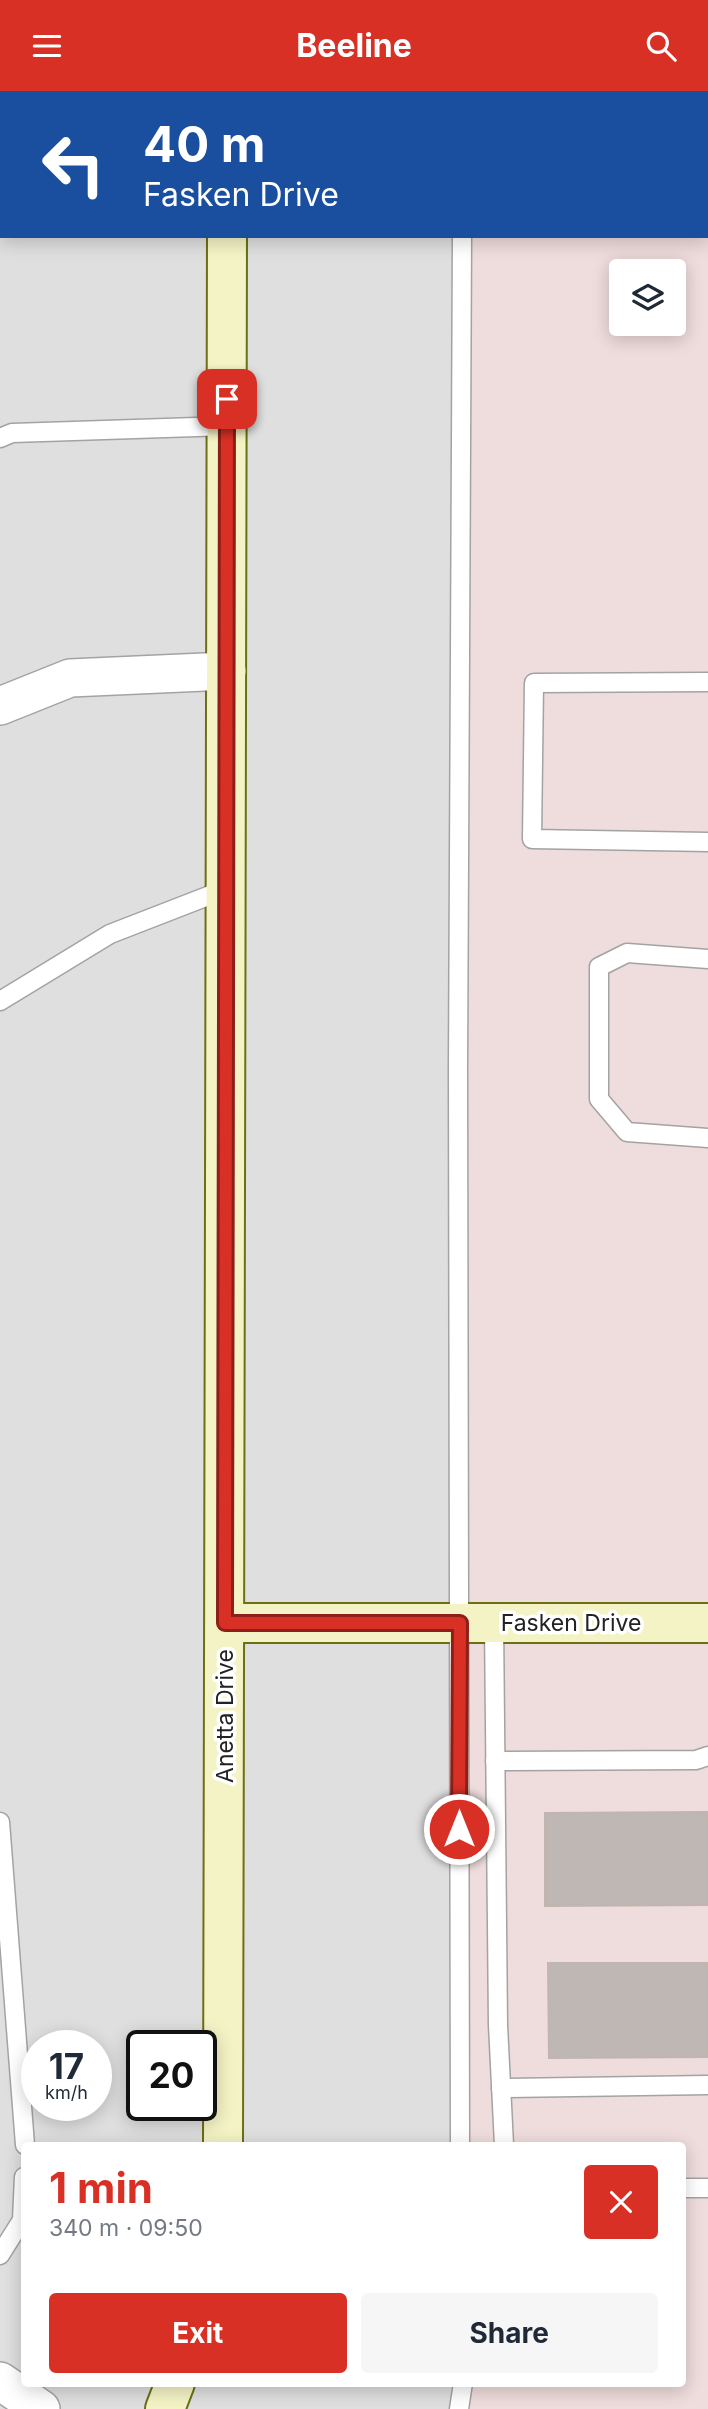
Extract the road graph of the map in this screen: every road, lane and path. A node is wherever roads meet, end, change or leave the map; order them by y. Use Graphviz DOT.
graph roads {
  1 [pos="228,238"];
  2 [pos="462,238"];
  3 [pos="227,426"];
  4 [pos="0,438"];
  5 [pos="227,671"];
  6 [pos="708,682"];
  7 [pos="0,706"];
  8 [pos="708,842"];
  9 [pos="226,889"];
  10 [pos="708,959"];
  11 [pos="0,1001"];
  12 [pos="708,1138"];
  13 [pos="225,1623"];
  14 [pos="477,1623"];
  15 [pos="708,1623"];
  16 [pos="708,1756"];
  17 [pos="495,1761"];
  18 [pos="0,1822"];
  19 [pos="708,2085"];
  20 [pos="501,2088"];
  21 [pos="25,2142"];
  22 [pos="223,2142"];
  23 [pos="460,2142"];
  24 [pos="504,2142"];
  25 [pos="686,2188"];
  26 [pos="708,2188"];
  27 [pos="21,2222"];
  28 [pos="0,2255"];
  29 [pos="0,2381"];
  30 [pos="173,2387"];
  31 [pos="462,2387"];
  32 [pos="41,2409"];
  33 [pos="165,2409"];
  34 [pos="458,2409"];
  1 -- 3 [label="street, Anetta Drive"];
  2 -- 14 [label="lane"];
  3 -- 4 [label="lane"];
  3 -- 5 [label="street, Anetta Drive"];
  5 -- 7 [label="street"];
  5 -- 9 [label="street, Anetta Drive"];
  6 -- 8 [label="lane"];
  9 -- 11 [label="lane"];
  9 -- 13 [label="street, Anetta Drive"];
  10 -- 12 [label="lane"];
  13 -- 14 [label="street, Fasken Drive"];
  13 -- 22 [label="street, Anetta Drive"];
  14 -- 15 [label="street, Fasken Drive"];
  14 -- 17 [label="lane"];
  14 -- 23 [label="lane"];
  16 -- 17 [label="lane"];
  17 -- 20 [label="lane"];
  18 -- 21 [label="lane"];
  19 -- 20 [label="lane"];
  20 -- 24 [label="lane"];
  25 -- 26 [label="lane"];
  27 -- 28 [label="lane"];
  29 -- 32 [label="street"];
  30 -- 33 [label="street"];
  31 -- 34 [label="lane"];
}
